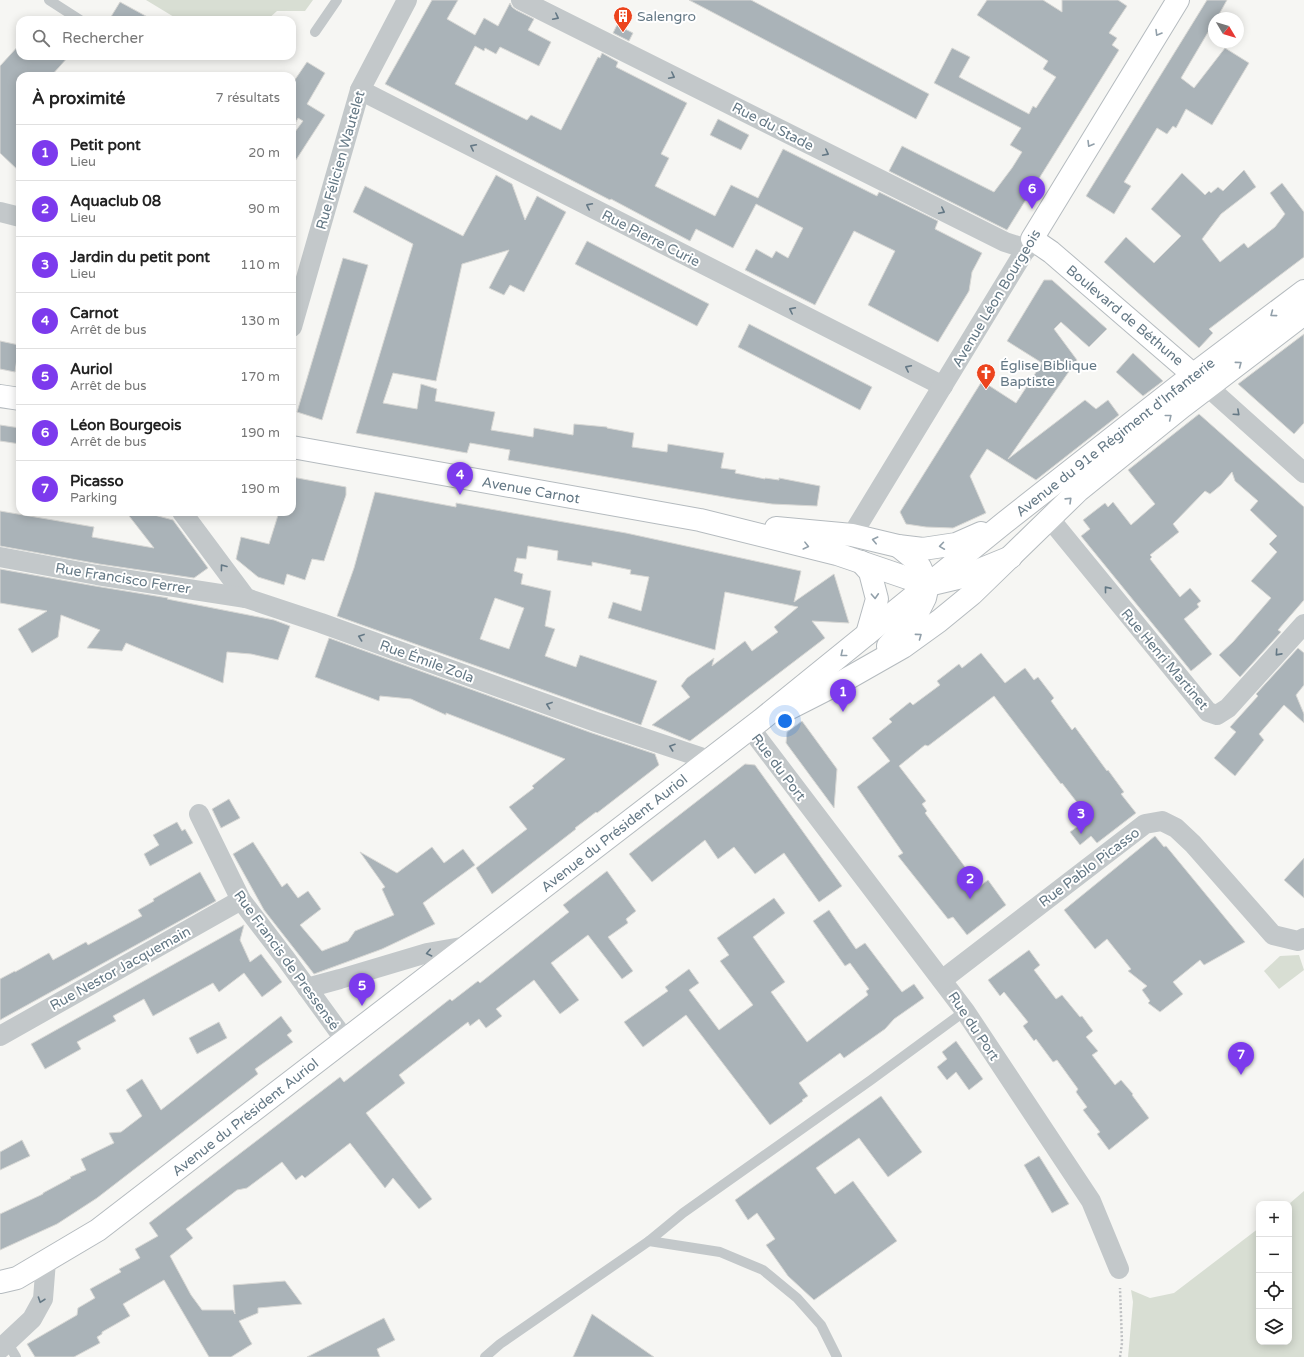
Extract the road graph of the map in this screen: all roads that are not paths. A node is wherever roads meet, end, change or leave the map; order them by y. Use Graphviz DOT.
graph roads {
  1 [pos="49,0"];
  2 [pos="338,0"];
  3 [pos="407,0"];
  4 [pos="521,0"];
  5 [pos="1171,2"];
  6 [pos="74,16"];
  7 [pos="315,32"];
  8 [pos="360,90"];
  9 [pos="0,212"];
  10 [pos="16,216"];
  11 [pos="1030,244"];
  12 [pos="298,285"];
  13 [pos="1304,291"];
  14 [pos="296,299"];
  15 [pos="1304,314"];
  16 [pos="1201,381"];
  17 [pos="943,386"];
  18 [pos="0,396"];
  19 [pos="16,398"];
  20 [pos="296,448"];
  21 [pos="1304,473"];
  22 [pos="185,516"];
  23 [pos="1050,519"];
  24 [pos="700,520"];
  25 [pos="1004,523"];
  26 [pos="852,535"];
  27 [pos="898,546"];
  28 [pos="0,557"];
  29 [pos="1011,557"];
  30 [pos="860,562"];
  31 [pos="928,585"];
  32 [pos="246,598"];
  33 [pos="953,609"];
  34 [pos="1304,624"];
  35 [pos="867,634"];
  36 [pos="867,667"];
  37 [pos="755,724"];
  38 [pos="709,760"];
  39 [pos="199,814"];
  40 [pos="241,900"];
  41 [pos="1304,938"];
  42 [pos="468,946"];
  43 [pos="942,980"];
  44 [pos="307,988"];
  45 [pos="965,1011"];
  46 [pos="0,1036"];
  47 [pos="345,1040"];
  48 [pos="649,1241"];
  49 [pos="46,1261"];
  50 [pos="1119,1270"];
  51 [pos="9,1280"];
  52 [pos="8,1349"];
  53 [pos="485,1357"];
  54 [pos="837,1357"];
  1 -- 6 [label="lane"];
  2 -- 7 [label="lane"];
  3 -- 8 [label="street, Rue Félicien Wautelet"];
  4 -- 11 [label="street, Rue du Stade, one-way"];
  5 -- 11 [label="main road, Avenue Léon Bourgeois, one-way"];
  8 -- 12 [label="street, Rue Félicien Wautelet"];
  17 -- 8 [label="street, Rue Pierre Curie, one-way"];
  9 -- 10 [label="street"];
  11 -- 16 [label="main road, Boulevard de Béthune"];
  11 -- 17 [label="street, Avenue Léon Bourgeois"];
  12 -- 14 [label="street, Rue Félicien Wautelet"];
  13 -- 16 [label="main road, Avenue du 91e Régiment d'Infanterie, one-way"];
  16 -- 15 [label="main road, Avenue du 91e Régiment d'Infanterie, one-way"];
  16 -- 21 [label="street, Boulevard de Béthune, one-way"];
  23 -- 16 [label="main road, Avenue du 91e Régiment d'Infanterie, one-way"];
  16 -- 25 [label="main road, Avenue du 91e Régiment d'Infanterie"];
  17 -- 26 [label="street, Avenue Léon Bourgeois"];
  18 -- 19 [label="main road"];
  20 -- 24 [label="main road, Avenue Carnot"];
  32 -- 22 [label="street, one-way"];
  23 -- 29 [label="main road, Avenue du 91e Régiment d'Infanterie"];
  34 -- 23 [label="street, Rue Henri Martinet, one-way"];
  24 -- 26 [label="main road, Avenue Carnot"];
  24 -- 30 [label="main road, Avenue Carnot, one-way"];
  25 -- 27 [label="main road, Avenue Carnot, one-way"];
  25 -- 31 [label="main road, Avenue du 91e Régiment d'Infanterie"];
  27 -- 26 [label="main road, Avenue Carnot, one-way"];
  27 -- 31 [label="main road, Avenue Carnot"];
  28 -- 32 [label="street, Rue Francisco Ferrer"];
  29 -- 31 [label="main road"];
  29 -- 33 [label="main road, Avenue du 91e Régiment d'Infanterie"];
  30 -- 31 [label="main road, Avenue Carnot"];
  30 -- 35 [label="main road, one-way"];
  31 -- 35 [label="main road, Avenue du Président Auriol"];
  31 -- 36 [label="main road"];
  38 -- 32 [label="street, Rue Émile Zola, one-way"];
  36 -- 33 [label="main road, Avenue du Président Auriol, one-way"];
  35 -- 37 [label="main road, Avenue du Président Auriol, one-way"];
  36 -- 37 [label="main road, Avenue du Président Auriol"];
  37 -- 38 [label="main road, Avenue du Président Auriol"];
  37 -- 43 [label="street, Rue du Port"];
  38 -- 42 [label="main road, Avenue du Président Auriol"];
  39 -- 40 [label="street, Rue Francis de Pressensé"];
  40 -- 44 [label="street, Rue Francis de Pressensé"];
  40 -- 46 [label="street, Rue Nestor Jacquemain"];
  41 -- 43 [label="street, Rue Pablo Picasso"];
  42 -- 44 [label="street, Avenue du Président Auriol, one-way"];
  42 -- 47 [label="main road, Avenue du Président Auriol"];
  43 -- 45 [label="street, Rue du Port"];
  44 -- 47 [label="street, Rue Francis de Pressensé"];
  45 -- 48 [label="lane"];
  45 -- 50 [label="street, Rue du Port"];
  47 -- 49 [label="main road, Avenue du Président Auriol"];
  48 -- 53 [label="lane"];
  48 -- 54 [label="lane"];
  49 -- 51 [label="main road, Avenue du Président Auriol"];
  49 -- 52 [label="street, one-way"];
}
